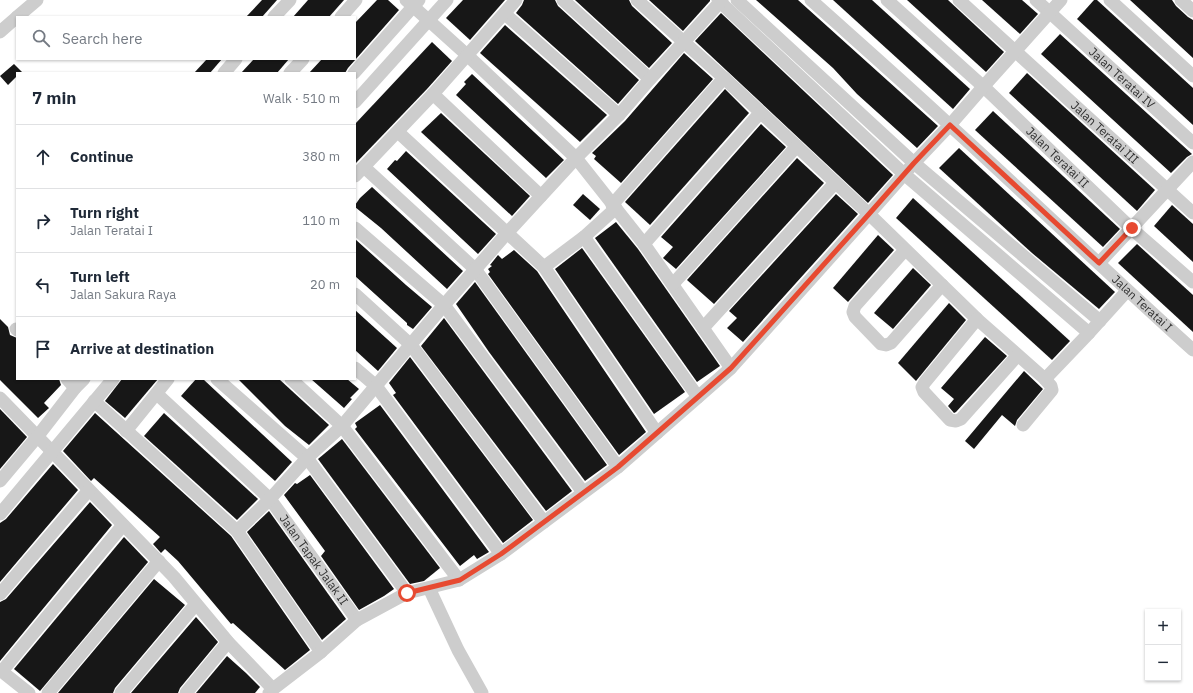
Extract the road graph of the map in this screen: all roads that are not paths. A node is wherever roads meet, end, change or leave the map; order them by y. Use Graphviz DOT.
graph roads {
  1 [pos="290,0"];
  2 [pos="356,0"];
  3 [pos="447,0"];
  4 [pos="516,0"];
  5 [pos="563,0"];
  6 [pos="637,0"];
  7 [pos="737,0"];
  8 [pos="811,0"];
  9 [pos="887,0"];
  10 [pos="959,0"];
  11 [pos="1036,0"];
  12 [pos="1061,0"];
  13 [pos="1110,0"];
  14 [pos="1181,0"];
  15 [pos="720,1"];
  16 [pos="31,2"];
  17 [pos="413,4"];
  18 [pos="1193,11"];
  19 [pos="1050,13"];
  20 [pos="505,14"];
  21 [pos="18,16"];
  22 [pos="275,16"];
  23 [pos="342,16"];
  24 [pos="16,18"];
  25 [pos="428,19"];
  26 [pos="0,32"];
  27 [pos="684,42"];
  28 [pos="1016,52"];
  29 [pos="467,55"];
  30 [pos="235,60"];
  31 [pos="301,60"];
  32 [pos="225,72"];
  33 [pos="291,72"];
  34 [pos="355,72"];
  35 [pos="1193,76"];
  36 [pos="650,78"];
  37 [pos="724,78"];
  38 [pos="983,87"];
  39 [pos="433,94"];
  40 [pos="356,101"];
  41 [pos="760,113"];
  42 [pos="619,115"];
  43 [pos="950,125"];
  44 [pos="398,132"];
  45 [pos="1193,144"];
  46 [pos="797,146"];
  47 [pos="576,158"];
  48 [pos="1193,162"];
  49 [pos="914,163"];
  50 [pos="359,172"];
  51 [pos="904,174"];
  52 [pos="835,183"];
  53 [pos="1167,191"];
  54 [pos="542,196"];
  55 [pos="614,206"];
  56 [pos="1193,213"];
  57 [pos="869,214"];
  58 [pos="1132,228"];
  59 [pos="356,229"];
  60 [pos="508,232"];
  61 [pos="584,237"];
  62 [pos="644,244"];
  63 [pos="905,250"];
  64 [pos="1099,263"];
  65 [pos="544,267"];
  66 [pos="475,270"];
  67 [pos="1193,282"];
  68 [pos="673,284"];
  69 [pos="942,285"];
  70 [pos="1127,291"];
  71 [pos="356,295"];
  72 [pos="444,305"];
  73 [pos="977,319"];
  74 [pos="1100,321"];
  75 [pos="703,328"];
  76 [pos="1089,333"];
  77 [pos="411,345"];
  78 [pos="1193,350"];
  79 [pos="1017,356"];
  80 [pos="731,368"];
  81 [pos="356,369"];
  82 [pos="1045,379"];
  83 [pos="112,380"];
  84 [pos="167,380"];
  85 [pos="218,380"];
  86 [pos="292,380"];
  87 [pos="376,386"];
  88 [pos="74,387"];
  89 [pos="157,394"];
  90 [pos="698,397"];
  91 [pos="0,398"];
  92 [pos="90,404"];
  93 [pos="1023,425"];
  94 [pos="342,426"];
  95 [pos="126,430"];
  96 [pos="657,433"];
  97 [pos="38,438"];
  98 [pos="51,451"];
  99 [pos="307,458"];
  100 [pos="618,467"];
  101 [pos="0,481"];
  102 [pos="89,490"];
  103 [pos="583,492"];
  104 [pos="270,498"];
  105 [pos="0,514"];
  106 [pos="544,522"];
  107 [pos="124,525"];
  108 [pos="237,531"];
  109 [pos="501,554"];
  110 [pos="159,562"];
  111 [pos="460,580"];
  112 [pos="429,588"];
  113 [pos="407,593"];
  114 [pos="0,594"];
  115 [pos="196,604"];
  116 [pos="357,620"];
  117 [pos="228,642"];
  118 [pos="321,652"];
  119 [pos="1,671"];
  120 [pos="271,691"];
  121 [pos="29,693"];
  122 [pos="48,693"];
  123 [pos="120,693"];
  124 [pos="186,693"];
  125 [pos="482,693"];
  1 -- 22 [label="street"];
  2 -- 23 [label="street"];
  3 -- 25 [label="street"];
  4 -- 20 [label="street"];
  5 -- 36 [label="street"];
  6 -- 27 [label="street"];
  7 -- 49 [label="street"];
  8 -- 43 [label="street, Jalan Teratai I"];
  9 -- 38 [label="street, Jalan Teratai II"];
  10 -- 28 [label="street, Jalan Teratai III"];
  11 -- 19 [label="street, Jalan Teratai IV"];
  12 -- 19 [label="street"];
  13 -- 35 [label="street"];
  14 -- 18 [label="street"];
  15 -- 27 [label="street"];
  15 -- 51 [label="street"];
  16 -- 21 [label="street"];
  17 -- 25 [label="street"];
  17 -- 34 [label="street"];
  19 -- 28 [label="street"];
  19 -- 45 [label="street, Jalan Teratai IV"];
  20 -- 29 [label="street"];
  20 -- 42 [label="street"];
  24 -- 26 [label="street"];
  25 -- 29 [label="street"];
  25 -- 40 [label="street"];
  27 -- 36 [label="street"];
  27 -- 37 [label="street"];
  28 -- 38 [label="street"];
  28 -- 53 [label="street, Jalan Teratai III"];
  29 -- 39 [label="street"];
  29 -- 47 [label="street"];
  30 -- 32 [label="street"];
  31 -- 33 [label="street"];
  36 -- 42 [label="street"];
  37 -- 41 [label="street"];
  37 -- 55 [label="street"];
  38 -- 43 [label="street"];
  38 -- 58 [label="street, Jalan Teratai II"];
  39 -- 44 [label="street"];
  39 -- 54 [label="street"];
  41 -- 46 [label="street"];
  41 -- 62 [label="street"];
  42 -- 47 [label="street"];
  43 -- 49 [label="street"];
  43 -- 64 [label="street, Jalan Teratai I"];
  44 -- 50 [label="street"];
  44 -- 60 [label="street"];
  46 -- 52 [label="street"];
  46 -- 68 [label="street"];
  47 -- 54 [label="street"];
  47 -- 55 [label="street"];
  48 -- 53 [label="street"];
  49 -- 51 [label="street"];
  49 -- 74 [label="street"];
  50 -- 66 [label="street"];
  51 -- 57 [label="street"];
  51 -- 76 [label="street"];
  52 -- 57 [label="street"];
  52 -- 75 [label="street"];
  53 -- 56 [label="street, Jalan Teratai III"];
  53 -- 58 [label="street"];
  54 -- 60 [label="street"];
  55 -- 61 [label="street"];
  55 -- 62 [label="street"];
  57 -- 63 [label="street"];
  57 -- 80 [label="street"];
  58 -- 64 [label="street"];
  58 -- 67 [label="street, Jalan Teratai II"];
  59 -- 72 [label="street"];
  60 -- 65 [label="street"];
  60 -- 66 [label="street"];
  61 -- 65 [label="street"];
  61 -- 90 [label="street"];
  62 -- 68 [label="street"];
  63 -- 69 [label="street"];
  63 -- 69 [label="street"];
  64 -- 70 [label="street, Jalan Teratai I"];
  65 -- 96 [label="street"];
  66 -- 72 [label="street"];
  66 -- 100 [label="street"];
  68 -- 75 [label="street"];
  69 -- 73 [label="street"];
  70 -- 74 [label="street"];
  70 -- 78 [label="street, Jalan Teratai I"];
  71 -- 77 [label="street"];
  72 -- 77 [label="street"];
  72 -- 103 [label="street"];
  73 -- 79 [label="street"];
  73 -- 79 [label="street"];
  74 -- 76 [label="street"];
  75 -- 80 [label="street"];
  76 -- 82 [label="street"];
  77 -- 87 [label="street"];
  77 -- 106 [label="street"];
  79 -- 82 [label="street"];
  80 -- 90 [label="street"];
  81 -- 87 [label="street"];
  82 -- 93 [label="street"];
  83 -- 92 [label="street"];
  84 -- 89 [label="street"];
  85 -- 99 [label="street"];
  86 -- 94 [label="street"];
  87 -- 94 [label="street"];
  87 -- 109 [label="street"];
  88 -- 92 [label="street"];
  88 -- 97 [label="street"];
  89 -- 95 [label="street"];
  89 -- 104 [label="street, Jalan Tapak Jalak II"];
  90 -- 96 [label="street"];
  91 -- 97 [label="street"];
  92 -- 95 [label="street"];
  92 -- 98 [label="street"];
  94 -- 99 [label="street"];
  94 -- 111 [label="street"];
  95 -- 108 [label="street"];
  96 -- 100 [label="street"];
  97 -- 98 [label="street"];
  97 -- 101 [label="street"];
  98 -- 102 [label="street"];
  98 -- 105 [label="street"];
  99 -- 104 [label="street"];
  99 -- 113 [label="street"];
  100 -- 103 [label="street"];
  102 -- 107 [label="street"];
  102 -- 114 [label="street"];
  103 -- 106 [label="street"];
  104 -- 108 [label="street"];
  104 -- 116 [label="street, Jalan Tapak Jalak II"];
  106 -- 109 [label="street"];
  107 -- 110 [label="street"];
  107 -- 119 [label="street"];
  108 -- 118 [label="street"];
  109 -- 111 [label="street"];
  110 -- 115 [label="street"];
  110 -- 122 [label="street"];
  111 -- 112 [label="street"];
  112 -- 113 [label="street"];
  112 -- 125 [label="street"];
  113 -- 116 [label="street"];
  115 -- 117 [label="street"];
  115 -- 123 [label="street"];
  116 -- 118 [label="street"];
  117 -- 120 [label="street"];
  117 -- 124 [label="street"];
  118 -- 120 [label="street"];
  119 -- 121 [label="street"];
}
